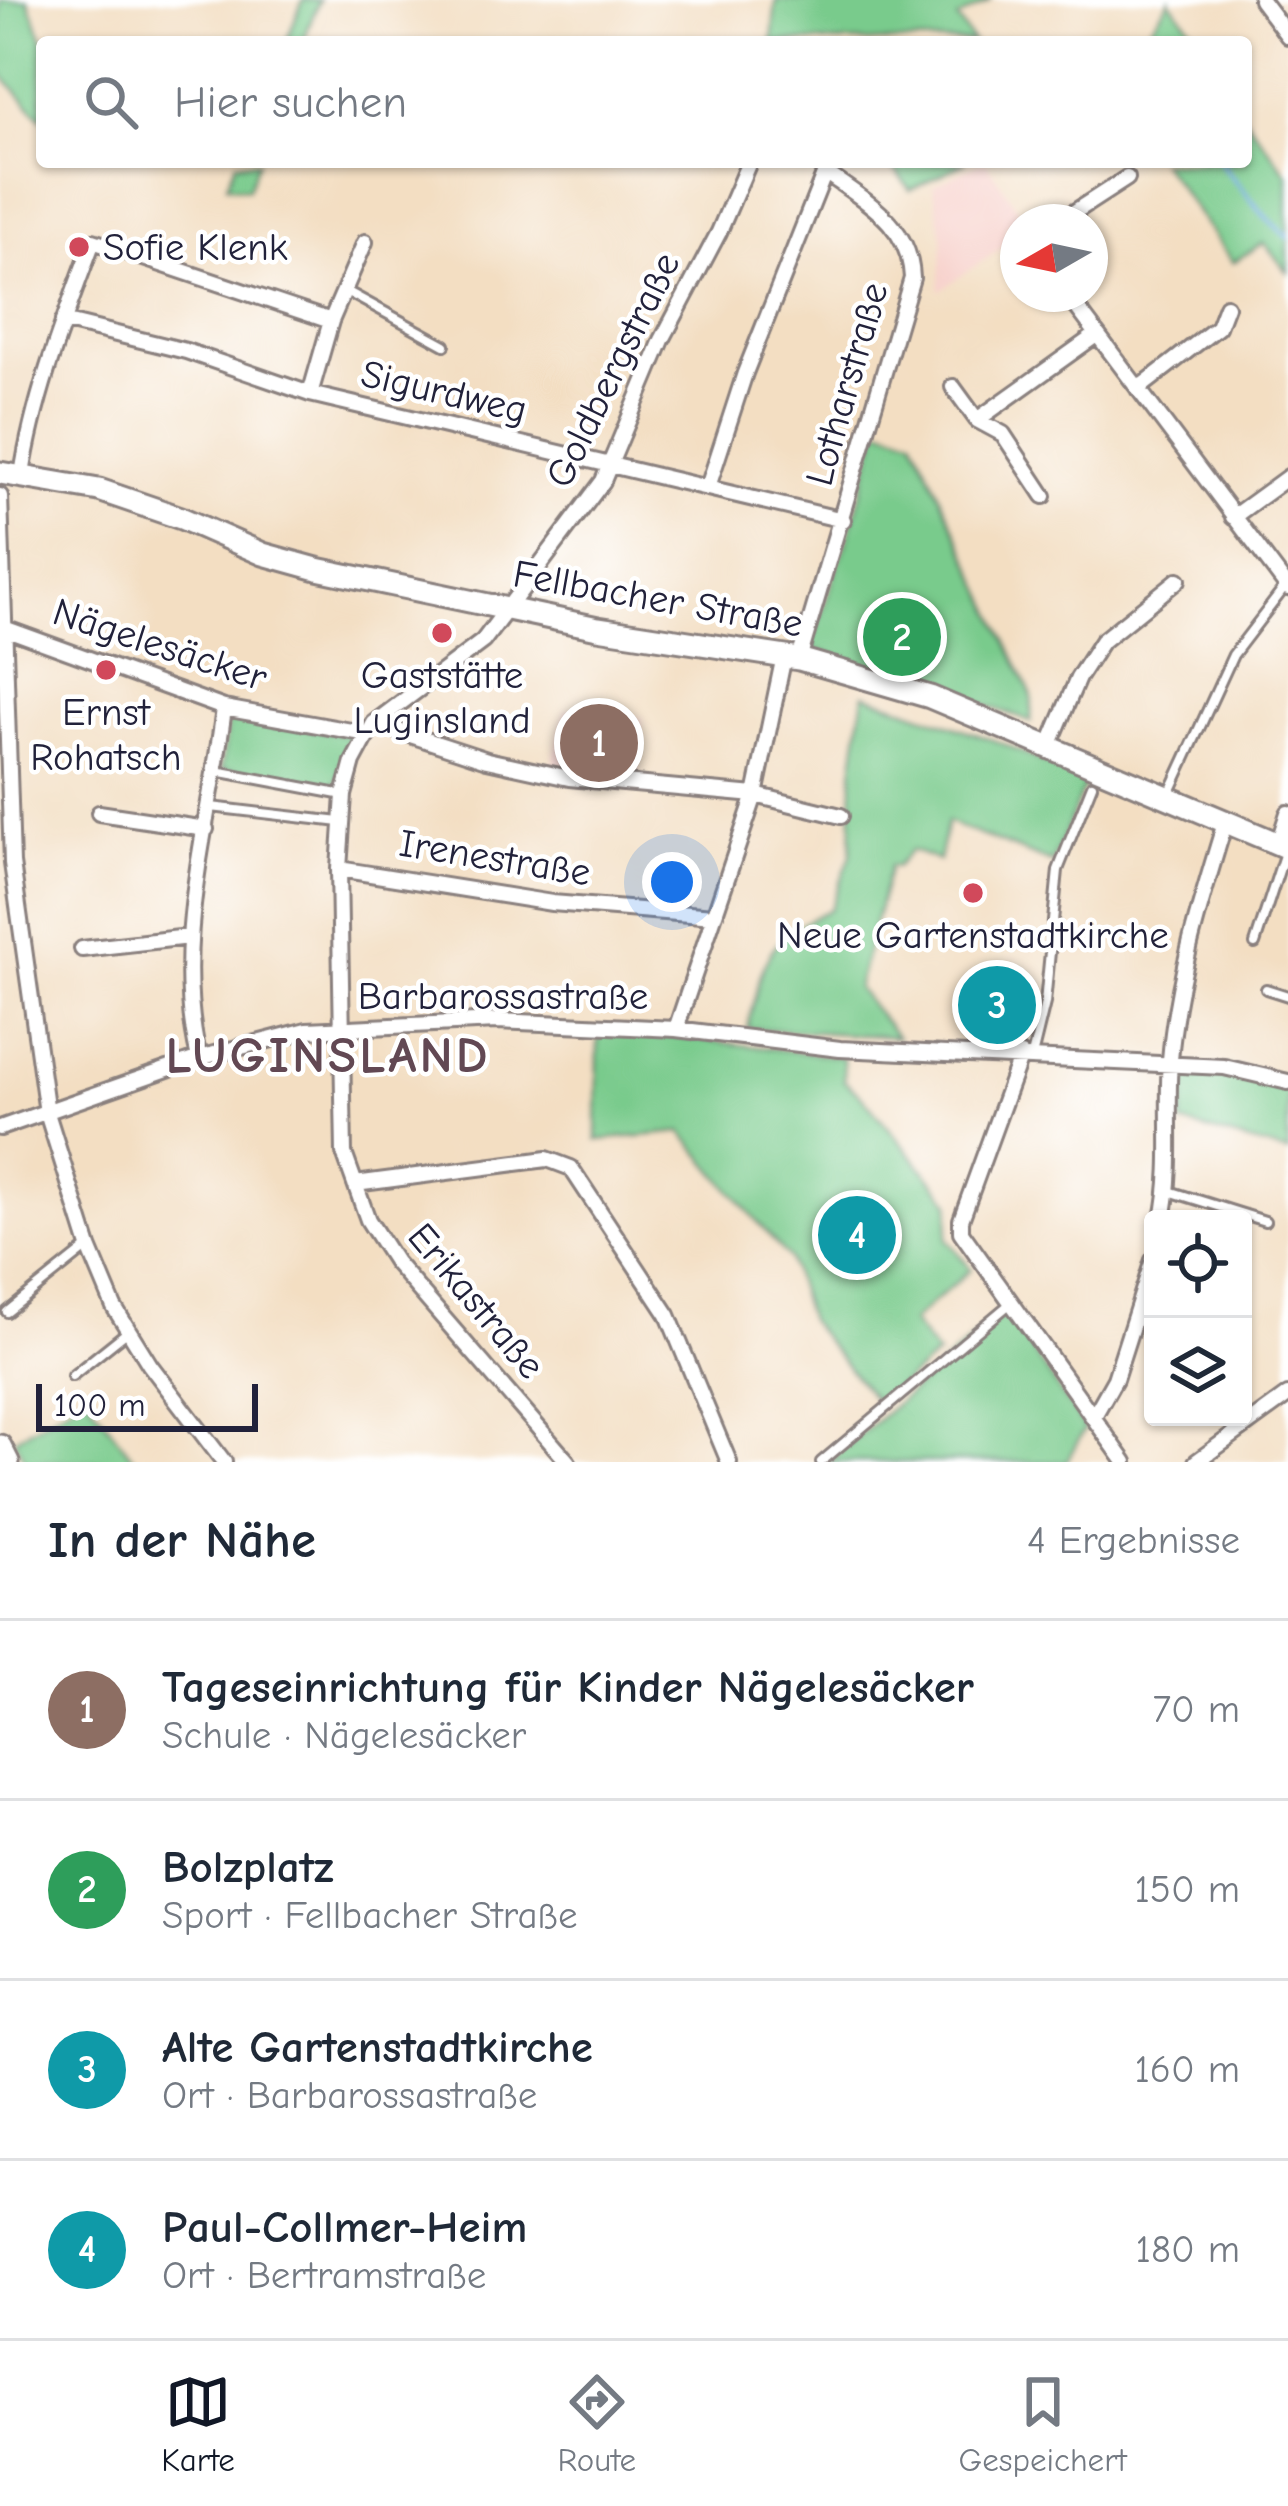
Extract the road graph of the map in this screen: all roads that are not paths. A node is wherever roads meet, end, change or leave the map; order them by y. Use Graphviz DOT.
graph roads {
  1 [pos="1261,0"];
  2 [pos="1288,36"];
  3 [pos="746,168"];
  4 [pos="821,168"];
  5 [pos="822,168"];
  6 [pos="1126,178"];
  7 [pos="1086,204"];
  8 [pos="365,242"];
  9 [pos="346,291"];
  10 [pos="1226,307"];
  11 [pos="1080,312"];
  12 [pos="331,320"];
  13 [pos="63,321"];
  14 [pos="1096,335"];
  15 [pos="445,345"];
  16 [pos="953,387"];
  17 [pos="1138,389"];
  18 [pos="310,394"];
  19 [pos="977,420"];
  20 [pos="611,465"];
  21 [pos="11,474"];
  22 [pos="1288,477"];
  23 [pos="709,487"];
  24 [pos="0,496"];
  25 [pos="1044,496"];
  26 [pos="1233,517"];
  27 [pos="843,520"];
  28 [pos="1178,580"];
  29 [pos="1287,587"];
  30 [pos="507,610"];
  31 [pos="4,628"];
  32 [pos="791,657"];
  33 [pos="224,708"];
  34 [pos="3,711"];
  35 [pos="371,728"];
  36 [pos="1049,746"];
  37 [pos="216,771"];
  38 [pos="1092,785"];
  39 [pos="344,794"];
  40 [pos="755,795"];
  41 [pos="1167,799"];
  42 [pos="211,807"];
  43 [pos="99,813"];
  44 [pos="1288,813"];
  45 [pos="842,816"];
  46 [pos="341,823"];
  47 [pos="1225,823"];
  48 [pos="206,829"];
  49 [pos="1284,847"];
  50 [pos="6,864"];
  51 [pos="339,868"];
  52 [pos="714,916"];
  53 [pos="189,937"];
  54 [pos="1256,944"];
  55 [pos="82,950"];
  56 [pos="1266,989"];
  57 [pos="1288,997"];
  58 [pos="344,1029"];
  59 [pos="676,1029"];
  60 [pos="1027,1056"];
  61 [pos="199,1058"];
  62 [pos="1170,1064"];
  63 [pos="1288,1082"];
  64 [pos="47,1113"];
  65 [pos="0,1128"];
  66 [pos="355,1184"];
  67 [pos="1169,1191"];
  68 [pos="1165,1210"];
  69 [pos="1265,1221"];
  70 [pos="88,1247"];
  71 [pos="1144,1288"];
  72 [pos="1012,1302"];
  73 [pos="8,1312"];
  74 [pos="128,1331"];
  75 [pos="72,1376"];
  76 [pos="1288,1395"];
  77 [pos="1094,1416"];
  78 [pos="0,1446"];
  79 [pos="8,1462"];
  80 [pos="224,1462"];
  81 [pos="568,1462"];
  82 [pos="729,1462"];
  83 [pos="821,1462"];
  84 [pos="1125,1462"];
  85 [pos="1196,1462"];
  1 -- 2 [label="street"];
  3 -- 20 [label="street, Goldbergstraße"];
  4 -- 23 [label="street"];
  5 -- 27 [label="street, Lotharstraße"];
  6 -- 7 [label="street"];
  8 -- 9 [label="street, Sigurdweg"];
  9 -- 12 [label="street, Sigurdweg"];
  9 -- 15 [label="lane, Sigurdweg"];
  10 -- 17 [label="street"];
  11 -- 14 [label="street"];
  12 -- 13 [label="street"];
  12 -- 18 [label="street, Sigurdweg"];
  13 -- 18 [label="street, Sigurdweg"];
  13 -- 21 [label="street"];
  14 -- 17 [label="street"];
  14 -- 19 [label="street"];
  16 -- 19 [label="street"];
  17 -- 26 [label="street"];
  18 -- 20 [label="street, Sigurdweg"];
  19 -- 25 [label="street"];
  20 -- 23 [label="street, Sigurdweg"];
  20 -- 30 [label="street, Goldbergstraße"];
  21 -- 30 [label="street, Fellbacher Straße"];
  22 -- 26 [label="street"];
  23 -- 27 [label="street, Sigurdweg"];
  24 -- 31 [label="street"];
  26 -- 29 [label="street"];
  27 -- 32 [label="street, Lotharstraße"];
  28 -- 36 [label="street"];
  29 -- 41 [label="lane"];
  30 -- 32 [label="street, Fellbacher Straße"];
  30 -- 35 [label="street, Goldbergstraße"];
  31 -- 33 [label="street, Nägelesäcker"];
  31 -- 34 [label="street"];
  32 -- 36 [label="street, Fellbacher Straße"];
  32 -- 40 [label="street, Lotharstraße"];
  33 -- 35 [label="street, Nägelesäcker"];
  33 -- 37 [label="street"];
  34 -- 50 [label="street"];
  35 -- 39 [label="street"];
  35 -- 40 [label="street, Nägelesäcker"];
  36 -- 41 [label="street, Fellbacher Straße"];
  37 -- 39 [label="lane"];
  37 -- 42 [label="street"];
  38 -- 60 [label="lane"];
  39 -- 46 [label="street"];
  40 -- 45 [label="street, Nägelesäcker"];
  40 -- 52 [label="street, Lotharstraße"];
  41 -- 47 [label="street, Fellbacher Straße"];
  42 -- 46 [label="lane"];
  42 -- 48 [label="street"];
  43 -- 48 [label="street"];
  44 -- 49 [label="street"];
  46 -- 51 [label="street"];
  47 -- 49 [label="street, Fellbacher Straße"];
  47 -- 62 [label="street"];
  48 -- 53 [label="street"];
  49 -- 54 [label="lane"];
  50 -- 64 [label="street"];
  51 -- 52 [label="street, Irenestraße"];
  51 -- 58 [label="street"];
  52 -- 59 [label="street, Lotharstraße"];
  53 -- 55 [label="street"];
  53 -- 61 [label="street"];
  56 -- 57 [label="lane"];
  58 -- 59 [label="street, Barbarossastraße"];
  58 -- 61 [label="street, Barbarossastraße"];
  58 -- 66 [label="street, Erikastraße"];
  59 -- 60 [label="street, Barbarossastraße"];
  60 -- 62 [label="street, Barbarossastraße"];
  60 -- 72 [label="street"];
  61 -- 64 [label="street, Barbarossastraße"];
  62 -- 63 [label="street, Barbarossastraße"];
  62 -- 67 [label="street"];
  64 -- 65 [label="street, Barbarossastraße"];
  64 -- 70 [label="street"];
  66 -- 81 [label="street, Erikastraße"];
  66 -- 82 [label="street"];
  67 -- 68 [label="street"];
  67 -- 69 [label="lane"];
  70 -- 73 [label="lane"];
  70 -- 74 [label="street"];
  71 -- 77 [label="street"];
  72 -- 77 [label="street"];
  72 -- 83 [label="lane"];
  74 -- 75 [label="lane"];
  74 -- 80 [label="street"];
  76 -- 85 [label="street"];
  77 -- 84 [label="street"];
  78 -- 79 [label="street"];
}
